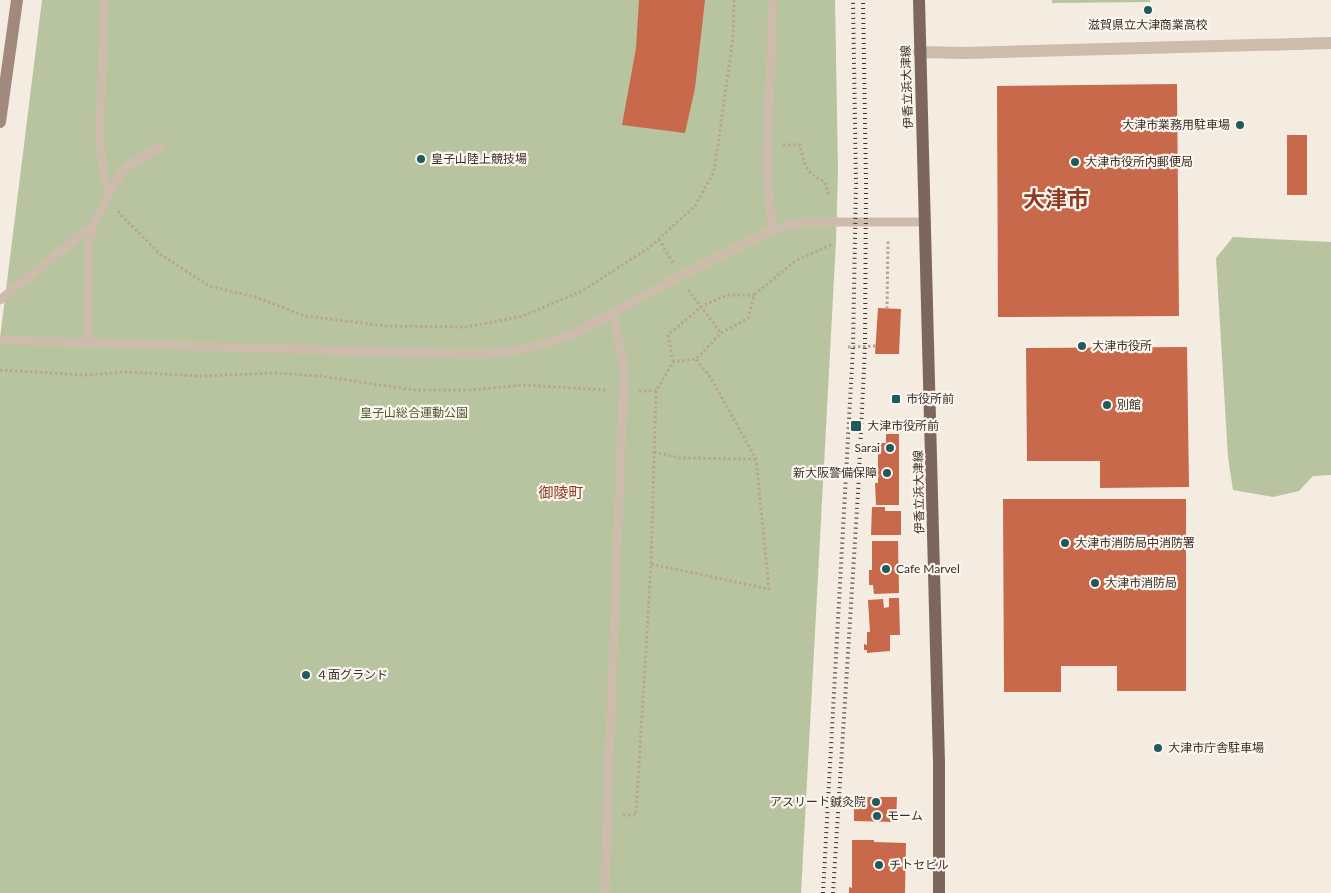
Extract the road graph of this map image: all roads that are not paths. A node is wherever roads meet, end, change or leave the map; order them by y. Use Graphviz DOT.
graph roads {
  1 [pos="17,0"];
  2 [pos="104,0"];
  3 [pos="773,0"];
  4 [pos="918,0"];
  5 [pos="1331,43"];
  6 [pos="919,52"];
  7 [pos="0,122"];
  8 [pos="161,147"];
  9 [pos="109,192"];
  10 [pos="926,222"];
  11 [pos="93,225"];
  12 [pos="772,230"];
  13 [pos="0,300"];
  14 [pos="613,314"];
  15 [pos="0,340"];
  16 [pos="88,343"];
  17 [pos="605,893"];
  18 [pos="940,893"];
  1 -- 7 [label="street"];
  2 -- 9 [label="lane"];
  3 -- 12 [label="lane"];
  4 -- 6 [label="main road, 伊香立浜大津線"];
  5 -- 6 [label="street"];
  6 -- 10 [label="main road, 伊香立浜大津線"];
  8 -- 9 [label="lane"];
  9 -- 11 [label="lane"];
  10 -- 12 [label="lane"];
  10 -- 18 [label="main road, 伊香立浜大津線"];
  11 -- 13 [label="lane"];
  11 -- 16 [label="lane"];
  12 -- 14 [label="lane"];
  14 -- 16 [label="lane"];
  14 -- 17 [label="lane"];
  15 -- 16 [label="lane"];
}
